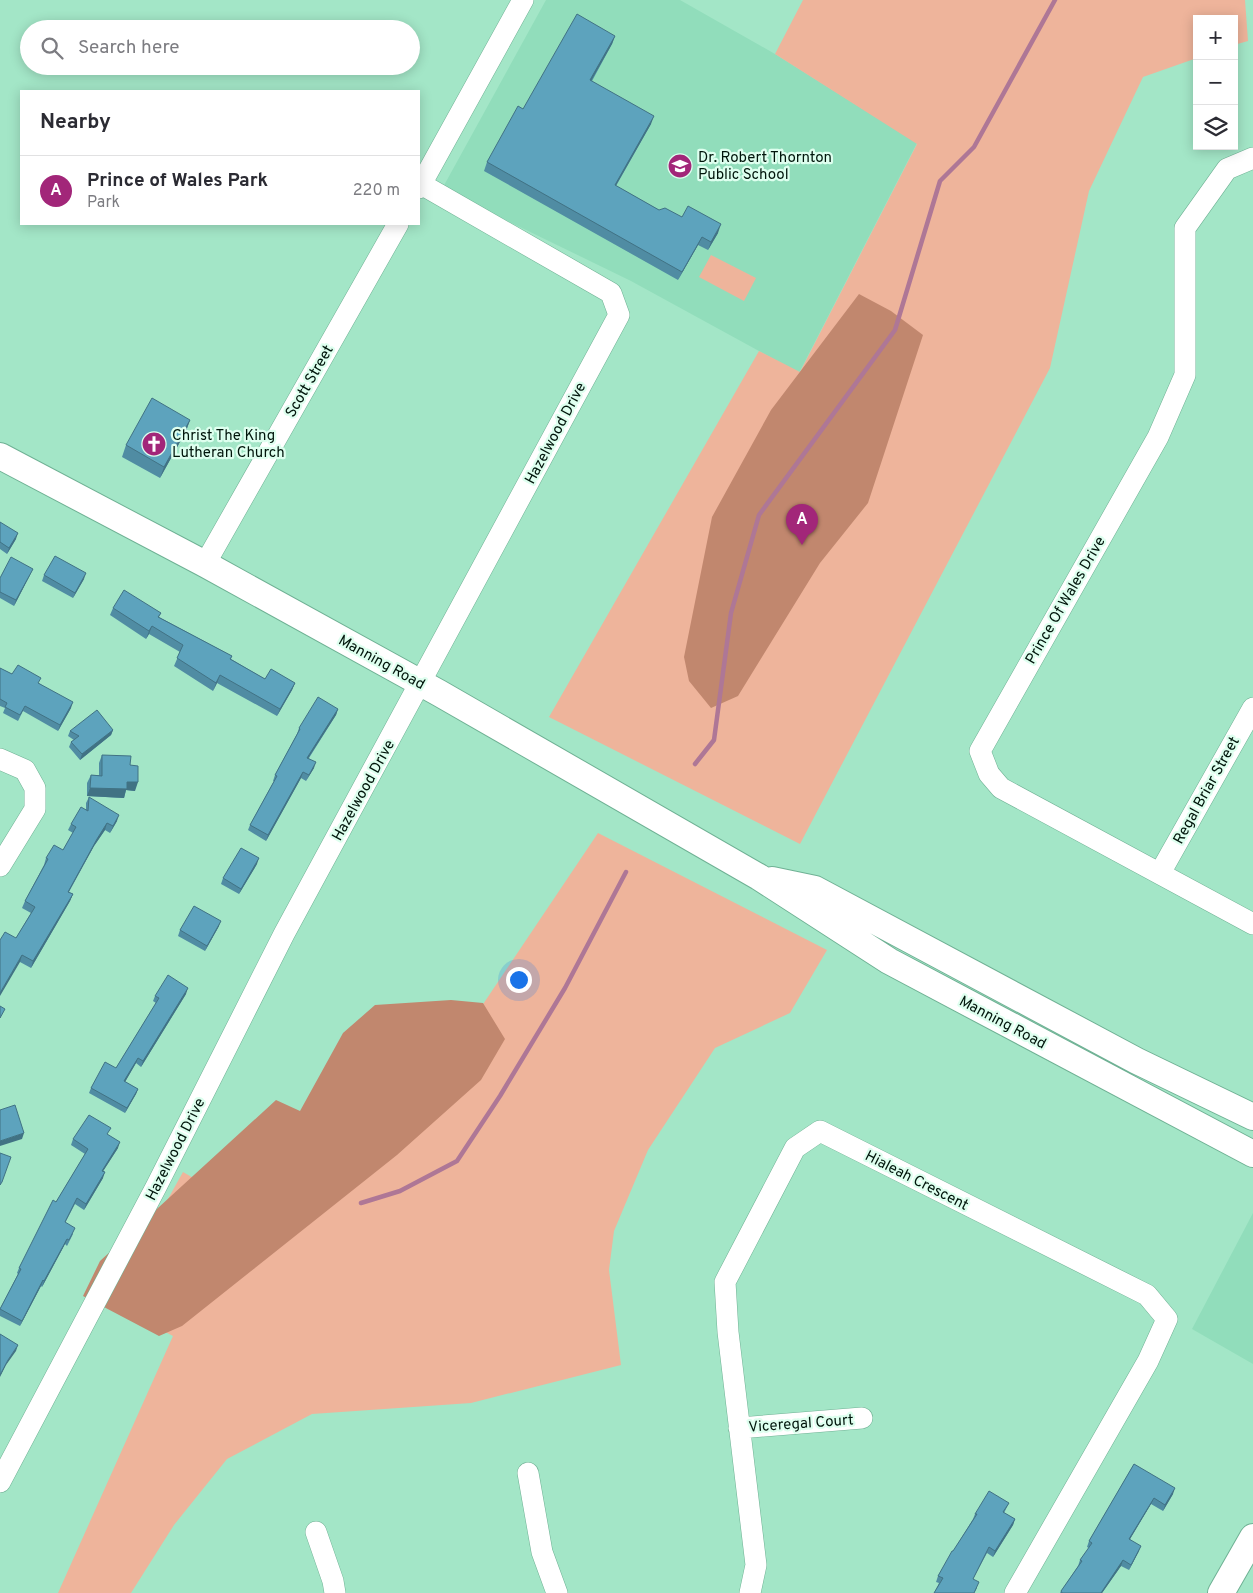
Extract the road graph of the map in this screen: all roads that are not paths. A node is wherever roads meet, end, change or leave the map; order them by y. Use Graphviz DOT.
graph roads {
  1 [pos="523,0"];
  2 [pos="1253,158"];
  3 [pos="420,186"];
  4 [pos="397,225"];
  5 [pos="0,456"];
  6 [pos="205,564"];
  7 [pos="421,683"];
  8 [pos="1253,708"];
  9 [pos="0,759"];
  10 [pos="0,866"];
  11 [pos="1160,873"];
  12 [pos="759,877"];
  13 [pos="1253,924"];
  14 [pos="1253,1117"];
  15 [pos="1253,1154"];
  16 [pos="862,1418"];
  17 [pos="739,1428"];
  18 [pos="528,1473"];
  19 [pos="0,1482"];
  20 [pos="316,1532"];
  21 [pos="1253,1537"];
  22 [pos="335,1593"];
  23 [pos="557,1593"];
  24 [pos="750,1593"];
  25 [pos="1015,1593"];
  26 [pos="1221,1593"];
  1 -- 3 [label="street"];
  2 -- 11 [label="street, Prince Of Wales Drive"];
  3 -- 7 [label="street, Hazelwood Drive"];
  4 -- 6 [label="street, Scott Street"];
  5 -- 6 [label="main road, Manning Road"];
  6 -- 7 [label="main road, Manning Road"];
  7 -- 12 [label="main road, Manning Road"];
  7 -- 19 [label="street, Hazelwood Drive"];
  8 -- 11 [label="street, Regal Briar Street"];
  9 -- 10 [label="street"];
  11 -- 13 [label="street, Prince Of Wales Drive"];
  12 -- 14 [label="main road, Manning Road"];
  12 -- 15 [label="main road, Manning Road"];
  16 -- 17 [label="street, Viceregal Court"];
  17 -- 24 [label="street, Hialeah Crescent"];
  17 -- 25 [label="street, Hialeah Crescent"];
  18 -- 23 [label="street"];
  20 -- 22 [label="street"];
  21 -- 26 [label="main road"];
}
